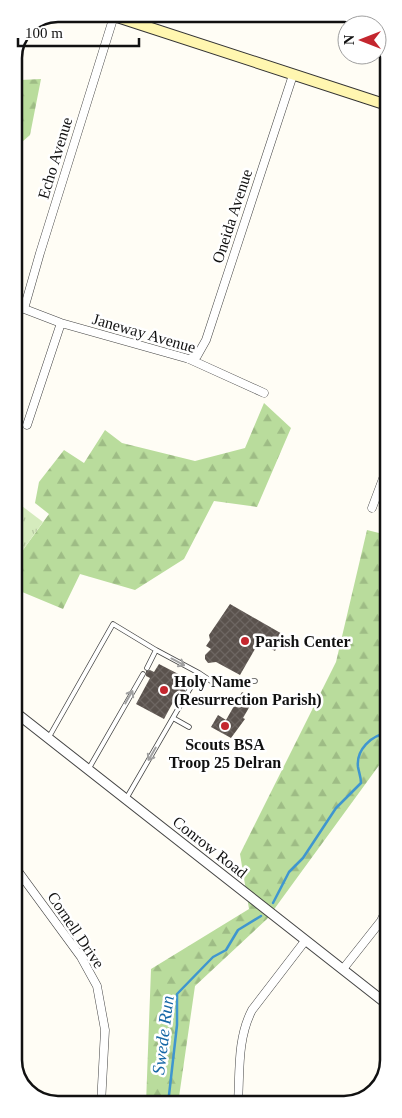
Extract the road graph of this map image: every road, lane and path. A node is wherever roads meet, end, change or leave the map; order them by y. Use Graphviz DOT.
graph roads {
  1 [pos="109,23"];
  2 [pos="135,23"];
  3 [pos="292,75"];
  4 [pos="380,103"];
  5 [pos="24,309"];
  6 [pos="61,323"];
  7 [pos="189,359"];
  8 [pos="264,393"];
  9 [pos="27,425"];
  10 [pos="380,487"];
  11 [pos="372,508"];
  12 [pos="156,650"];
  13 [pos="147,668"];
  14 [pos="199,673"];
  15 [pos="143,674"];
  16 [pos="255,681"];
  17 [pos="188,692"];
  18 [pos="185,697"];
  19 [pos="22,718"];
  20 [pos="173,718"];
  21 [pos="190,727"];
  22 [pos="48,738"];
  23 [pos="88,770"];
  24 [pos="125,799"];
  25 [pos="22,877"];
  26 [pos="380,922"];
  27 [pos="305,941"];
  28 [pos="344,969"];
  29 [pos="380,998"];
  30 [pos="101,1095"];
  31 [pos="238,1095"];
  1 -- 5 [label="street, Echo Avenue"];
  2 -- 3 [label="main road"];
  3 -- 4 [label="main road"];
  3 -- 7 [label="street, Oneida Avenue"];
  5 -- 6 [label="street, Janeway Avenue"];
  6 -- 7 [label="street, Janeway Avenue"];
  6 -- 9 [label="street"];
  7 -- 8 [label="street, Janeway Avenue"];
  10 -- 11 [label="street"];
  12 -- 13 [label="lane"];
  12 -- 14 [label="lane, one-way"];
  12 -- 22 [label="lane"];
  14 -- 16 [label="lane"];
  14 -- 17 [label="lane"];
  23 -- 15 [label="lane, one-way"];
  18 -- 20 [label="lane"];
  19 -- 22 [label="street, Conrow Road"];
  20 -- 21 [label="lane"];
  20 -- 24 [label="lane, one-way"];
  22 -- 23 [label="street, Conrow Road"];
  23 -- 24 [label="street, Conrow Road"];
  24 -- 27 [label="street, Conrow Road"];
  25 -- 30 [label="street, Cornell Drive"];
  26 -- 28 [label="street"];
  27 -- 28 [label="street, Conrow Road"];
  27 -- 31 [label="street"];
  28 -- 29 [label="street, Conrow Road"];
}
